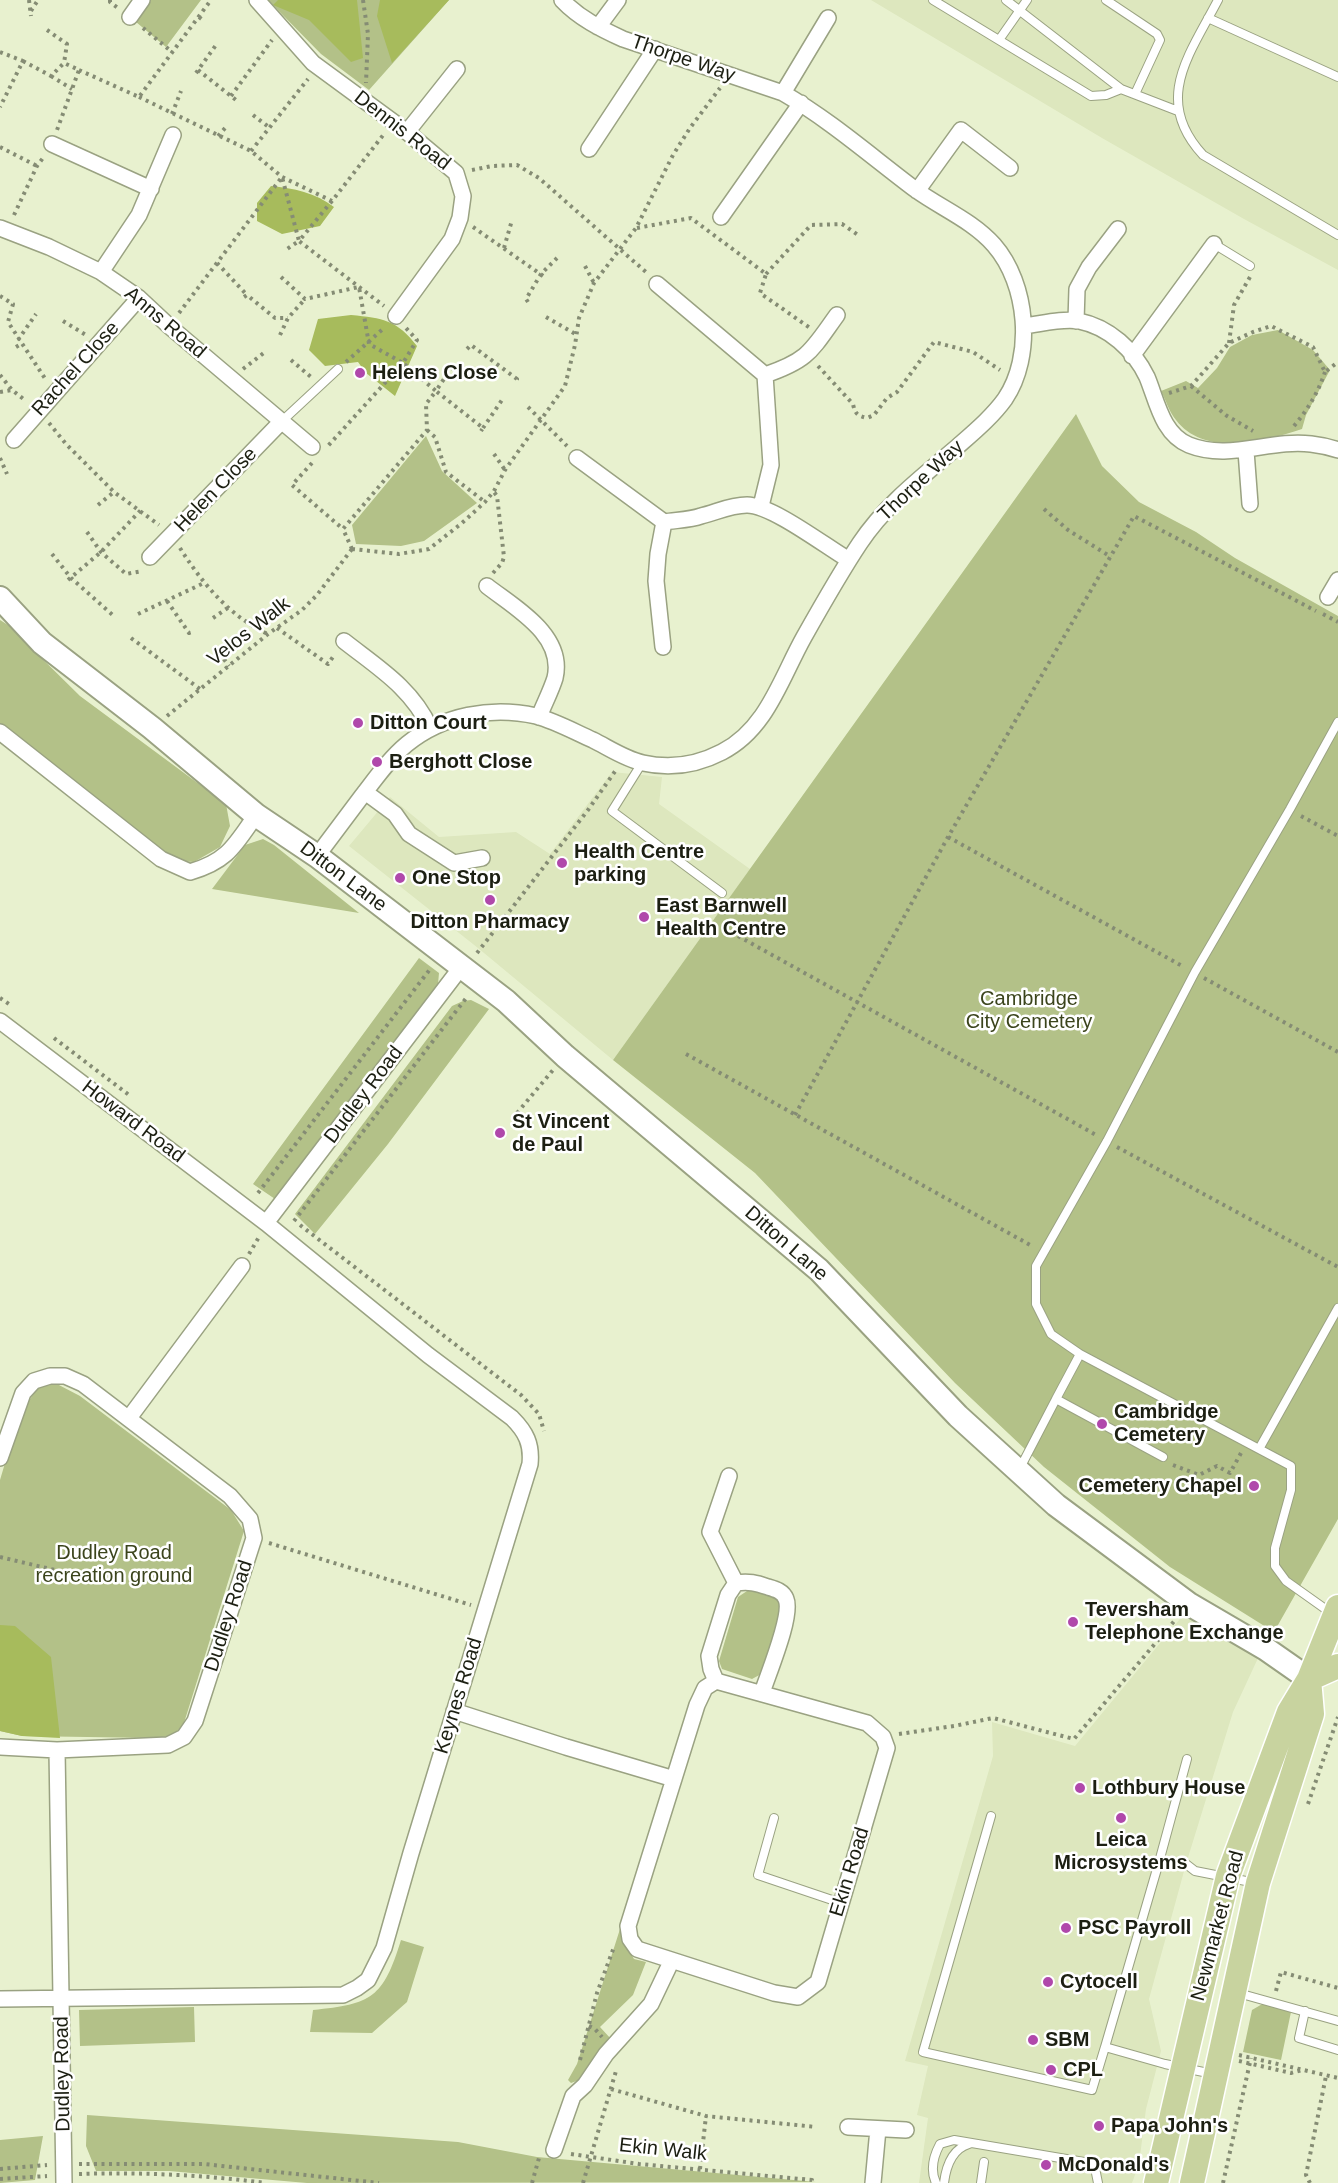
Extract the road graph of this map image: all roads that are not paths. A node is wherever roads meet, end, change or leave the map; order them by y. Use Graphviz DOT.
graph roads {
  1 [pos="142,0"];
  2 [pos="257,0"];
  3 [pos="562,0"];
  4 [pos="618,0"];
  5 [pos="933,0"];
  6 [pos="1006,0"];
  7 [pos="1027,0"];
  8 [pos="1107,0"];
  9 [pos="1218,0"];
  10 [pos="1020,10"];
  11 [pos="130,17"];
  12 [pos="828,18"];
  13 [pos="1209,18"];
  14 [pos="598,27"];
  15 [pos="999,40"];
  16 [pos="655,49"];
  17 [pos="457,69"];
  18 [pos="1338,77"];
  19 [pos="1121,88"];
  20 [pos="783,93"];
  21 [pos="1135,94"];
  22 [pos="801,104"];
  23 [pos="1178,111"];
  24 [pos="407,132"];
  25 [pos="173,135"];
  26 [pos="52,144"];
  27 [pos="589,149"];
  28 [pos="1010,168"];
  29 [pos="151,189"];
  30 [pos="917,191"];
  31 [pos="721,217"];
  32 [pos="0,228"];
  33 [pos="1118,229"];
  34 [pos="1338,235"];
  35 [pos="1214,244"];
  36 [pos="1250,266"];
  37 [pos="101,272"];
  38 [pos="657,284"];
  39 [pos="139,298"];
  40 [pos="837,315"];
  41 [pos="396,316"];
  42 [pos="1076,321"];
  43 [pos="1024,326"];
  44 [pos="1132,356"];
  45 [pos="338,369"];
  46 [pos="765,375"];
  47 [pos="281,422"];
  48 [pos="14,440"];
  49 [pos="1338,450"];
  50 [pos="1246,451"];
  51 [pos="318,452"];
  52 [pos="578,458"];
  53 [pos="1250,504"];
  54 [pos="760,506"];
  55 [pos="664,522"];
  56 [pos="150,557"];
  57 [pos="849,560"];
  58 [pos="1338,580"];
  59 [pos="487,586"];
  60 [pos="1328,597"];
  61 [pos="0,598"];
  62 [pos="344,640"];
  63 [pos="663,647"];
  64 [pos="539,717"];
  65 [pos="1338,722"];
  66 [pos="430,728"];
  67 [pos="0,732"];
  68 [pos="642,763"];
  69 [pos="365,792"];
  70 [pos="256,814"];
  71 [pos="317,856"];
  72 [pos="482,858"];
  73 [pos="722,893"];
  74 [pos="470,960"];
  75 [pos="0,1021"];
  76 [pos="266,1223"];
  77 [pos="242,1266"];
  78 [pos="1338,1308"];
  79 [pos="1080,1354"];
  80 [pos="1056,1399"];
  81 [pos="129,1418"];
  82 [pos="1259,1449"];
  83 [pos="1163,1457"];
  84 [pos="0,1458"];
  85 [pos="1018,1470"];
  86 [pos="729,1476"];
  87 [pos="736,1583"];
  88 [pos="1336,1611"];
  89 [pos="1338,1666"];
  90 [pos="1309,1679"];
  91 [pos="716,1681"];
  92 [pos="762,1693"];
  93 [pos="454,1711"];
  94 [pos="0,1747"];
  95 [pos="57,1750"];
  96 [pos="1187,1759"];
  97 [pos="674,1779"];
  98 [pos="991,1816"];
  99 [pos="774,1818"];
  100 [pos="1159,1862"];
  101 [pos="1228,1876"];
  102 [pos="1258,1883"];
  103 [pos="841,1903"];
  104 [pos="671,1962"];
  105 [pos="1234,1992"];
  106 [pos="63,1998"];
  107 [pos="0,1999"];
  108 [pos="1305,2011"];
  109 [pos="1338,2021"];
  110 [pos="1105,2047"];
  111 [pos="1338,2050"];
  112 [pos="1223,2067"];
  113 [pos="1182,2068"];
  114 [pos="848,2127"];
  115 [pos="878,2129"];
  116 [pos="906,2130"];
  117 [pos="972,2143"];
  118 [pos="554,2150"];
  119 [pos="984,2162"];
  120 [pos="64,2174"];
  121 [pos="873,2183"];
  122 [pos="936,2183"];
  123 [pos="944,2183"];
  124 [pos="981,2183"];
  125 [pos="1098,2183"];
  126 [pos="1155,2183"];
  127 [pos="1192,2183"];
  1 -- 11 [label="street"];
  2 -- 24 [label="street, Dennis Road"];
  3 -- 14 [label="street, Thorpe Way"];
  4 -- 14 [label="street"];
  5 -- 15 [label="lane"];
  6 -- 10 [label="lane"];
  7 -- 10 [label="lane"];
  8 -- 21 [label="lane"];
  9 -- 13 [label="lane"];
  10 -- 15 [label="lane"];
  10 -- 19 [label="lane"];
  12 -- 20 [label="street"];
  13 -- 18 [label="lane"];
  13 -- 23 [label="lane"];
  14 -- 16 [label="street, Thorpe Way"];
  15 -- 19 [label="lane"];
  16 -- 20 [label="street, Thorpe Way"];
  16 -- 27 [label="street"];
  17 -- 24 [label="street"];
  19 -- 21 [label="lane"];
  20 -- 22 [label="street, Thorpe Way"];
  21 -- 23 [label="lane"];
  22 -- 30 [label="street, Thorpe Way"];
  22 -- 31 [label="street"];
  23 -- 34 [label="lane"];
  24 -- 41 [label="street, Dennis Road"];
  25 -- 29 [label="street"];
  26 -- 29 [label="street"];
  28 -- 30 [label="street"];
  29 -- 37 [label="street"];
  30 -- 43 [label="street, Thorpe Way"];
  32 -- 37 [label="street, Anns Road"];
  33 -- 42 [label="street"];
  35 -- 36 [label="lane"];
  35 -- 44 [label="street"];
  37 -- 39 [label="street, Anns Road"];
  38 -- 46 [label="street"];
  39 -- 47 [label="street, Anns Road"];
  39 -- 48 [label="street, Rachel Close"];
  40 -- 46 [label="street"];
  42 -- 43 [label="street"];
  42 -- 44 [label="street"];
  43 -- 57 [label="street, Thorpe Way"];
  44 -- 50 [label="street"];
  45 -- 47 [label="lane"];
  46 -- 54 [label="street"];
  47 -- 51 [label="street, Anns Road"];
  47 -- 56 [label="street, Helen Close"];
  49 -- 50 [label="street"];
  50 -- 53 [label="street"];
  52 -- 55 [label="street"];
  54 -- 55 [label="street"];
  54 -- 57 [label="street"];
  55 -- 63 [label="street"];
  57 -- 68 [label="street, Thorpe Way"];
  58 -- 60 [label="street"];
  59 -- 64 [label="street"];
  61 -- 70 [label="main road, Ditton Lane"];
  62 -- 66 [label="street"];
  64 -- 66 [label="street, Thorpe Way"];
  64 -- 68 [label="street, Thorpe Way"];
  65 -- 79 [label="lane"];
  66 -- 69 [label="street, Thorpe Way"];
  67 -- 70 [label="street"];
  68 -- 73 [label="lane"];
  69 -- 71 [label="street, Thorpe Way"];
  69 -- 72 [label="street"];
  70 -- 71 [label="main road, Ditton Lane"];
  71 -- 74 [label="main road, Ditton Lane"];
  74 -- 76 [label="street, Dudley Road"];
  74 -- 85 [label="main road, Ditton Lane"];
  75 -- 76 [label="street, Howard Road"];
  76 -- 93 [label="street, Keynes Road"];
  77 -- 81 [label="street"];
  78 -- 82 [label="lane"];
  79 -- 80 [label="lane"];
  79 -- 82 [label="lane"];
  80 -- 83 [label="lane"];
  80 -- 85 [label="lane"];
  81 -- 84 [label="street, Dudley Road"];
  81 -- 95 [label="street, Dudley Road"];
  82 -- 88 [label="lane"];
  85 -- 90 [label="main road, Ditton Lane"];
  86 -- 87 [label="street"];
  87 -- 91 [label="street"];
  87 -- 92 [label="street"];
  88 -- 90 [label="main road, Newmarket Road"];
  89 -- 90 [label="main road"];
  90 -- 101 [label="main road, Newmarket Road"];
  90 -- 102 [label="main road, Newmarket Road"];
  91 -- 92 [label="street"];
  91 -- 97 [label="street, Ekin Road"];
  92 -- 103 [label="street, Ekin Road"];
  93 -- 97 [label="street"];
  93 -- 106 [label="street, Keynes Road"];
  94 -- 95 [label="street, Dudley Road"];
  95 -- 106 [label="street, Dudley Road"];
  96 -- 100 [label="lane"];
  97 -- 104 [label="street, Ekin Road"];
  98 -- 110 [label="lane"];
  99 -- 103 [label="lane"];
  100 -- 101 [label="lane"];
  100 -- 110 [label="lane"];
  101 -- 102 [label="lane"];
  101 -- 113 [label="main road, Newmarket Road"];
  102 -- 105 [label="main road, Newmarket Road"];
  103 -- 104 [label="street, Ekin Road"];
  104 -- 118 [label="street"];
  105 -- 108 [label="lane"];
  105 -- 112 [label="main road, Newmarket Road"];
  106 -- 107 [label="street"];
  106 -- 120 [label="street, Dudley Road"];
  108 -- 109 [label="lane"];
  108 -- 111 [label="lane"];
  110 -- 113 [label="lane"];
  112 -- 113 [label="lane"];
  112 -- 127 [label="main road, Newmarket Road"];
  113 -- 126 [label="main road, Newmarket Road"];
  114 -- 115 [label="street"];
  115 -- 116 [label="street"];
  115 -- 121 [label="street"];
  117 -- 122 [label="lane"];
  117 -- 123 [label="lane"];
  117 -- 125 [label="lane"];
  119 -- 124 [label="lane"];
}
